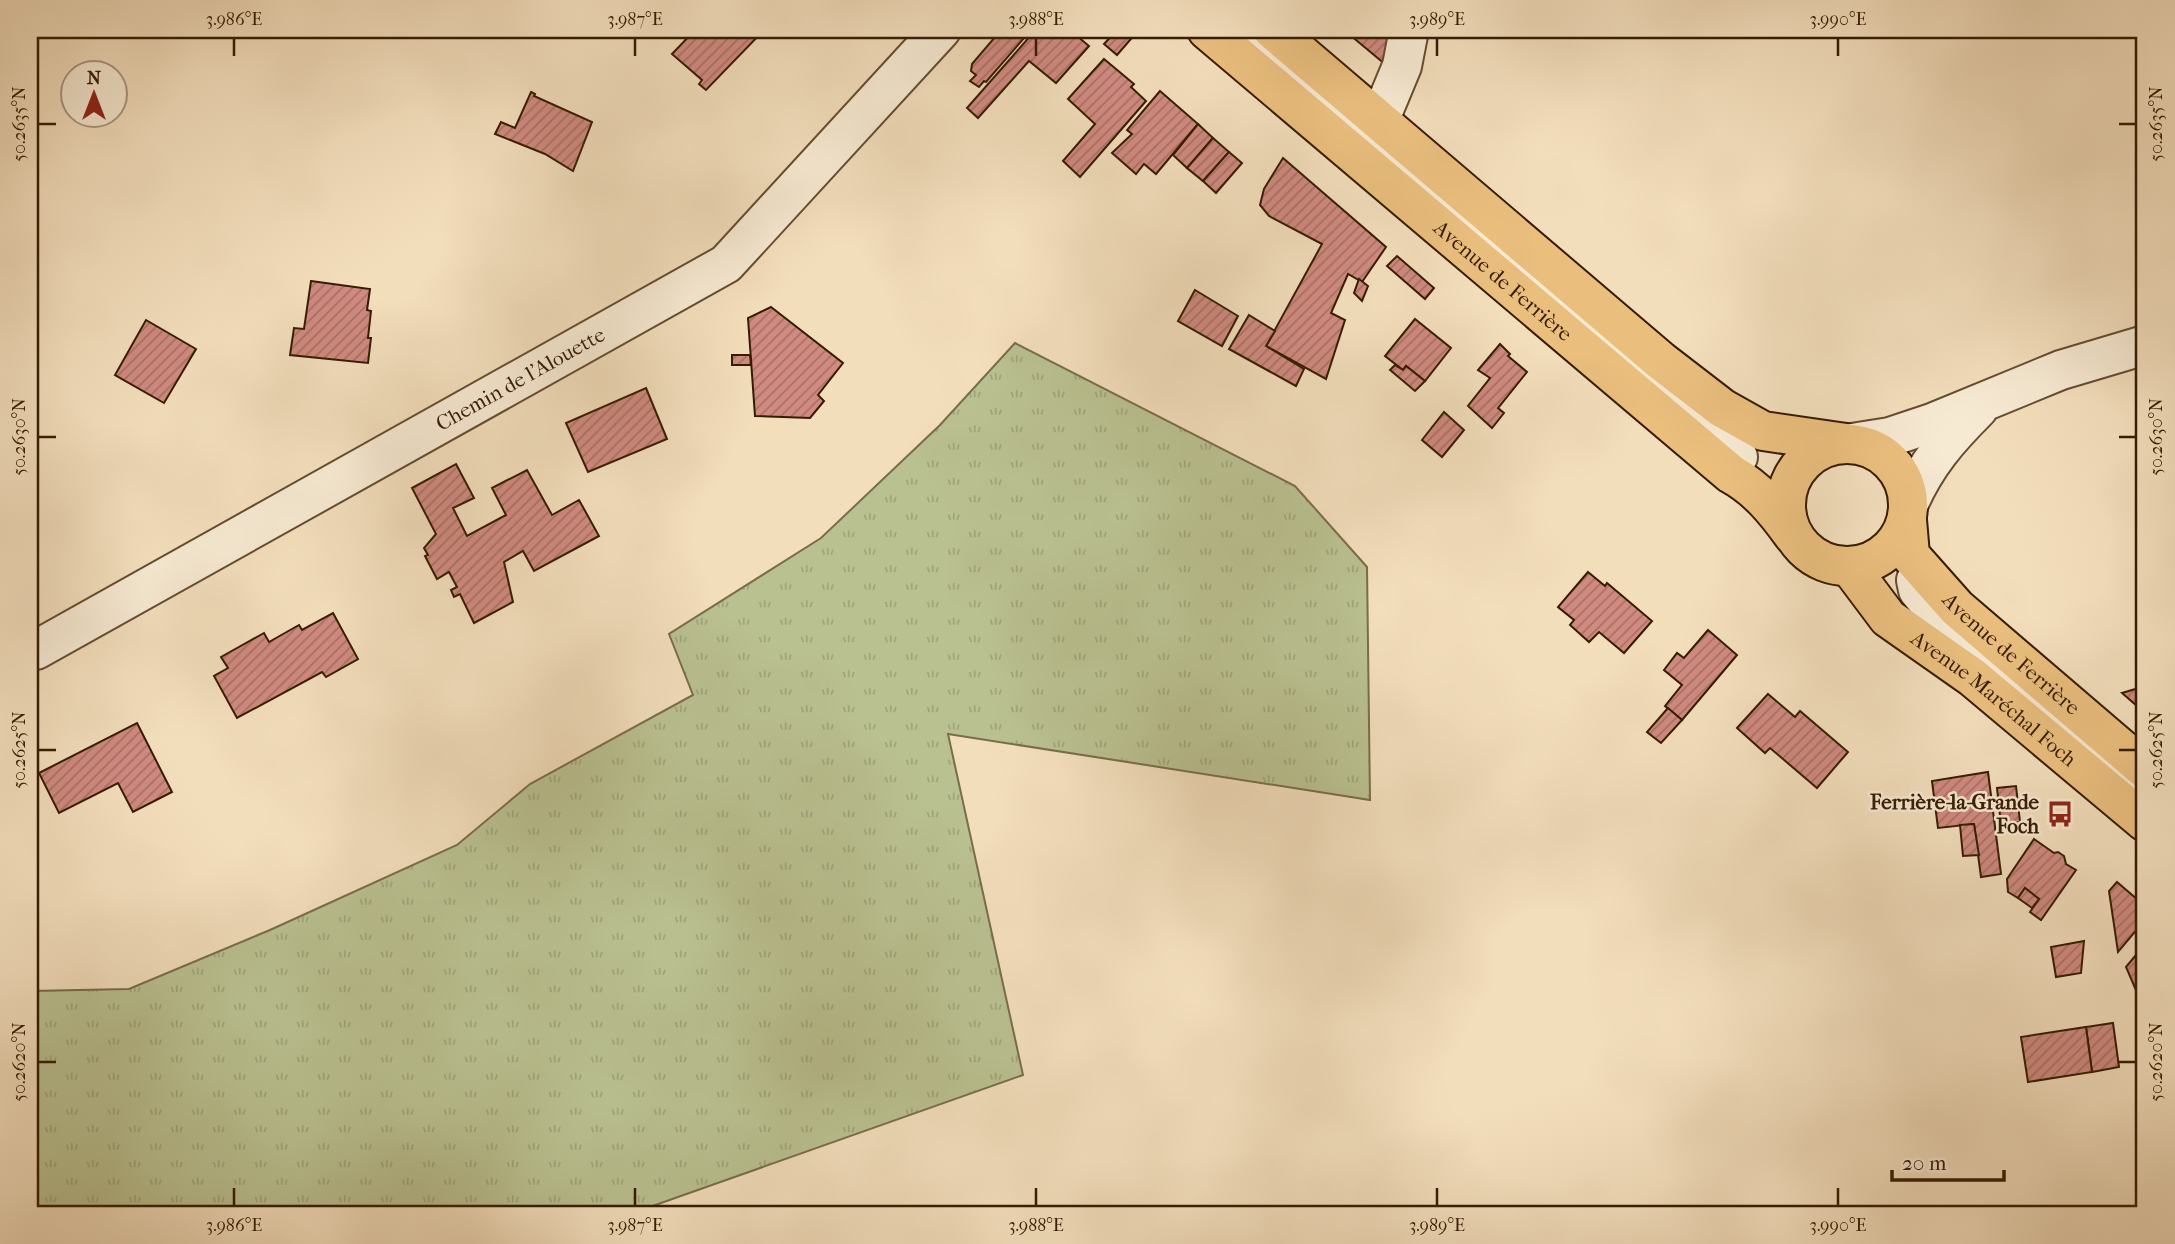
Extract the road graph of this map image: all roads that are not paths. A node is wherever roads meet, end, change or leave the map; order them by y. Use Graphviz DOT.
graph roads {
  1 [pos="941,30"];
  2 [pos="1207,30"];
  3 [pos="1240,30"];
  4 [pos="1273,30"];
  5 [pos="1409,30"];
  6 [pos="1365,135"];
  7 [pos="2145,345"];
  8 [pos="1987,400"];
  9 [pos="1849,443"];
  10 [pos="1909,526"];
  11 [pos="1793,535"];
  12 [pos="1849,566"];
  13 [pos="36,650"];
  14 [pos="2145,769"];
  15 [pos="2145,795"];
  16 [pos="2145,822"];
  1 -- 13 [label="street, Chemin de l'Alouette"];
  2 -- 6 [label="main road, Avenue de Ferrière"];
  3 -- 6 [label="street"];
  4 -- 6 [label="main road, Avenue de Ferrière"];
  5 -- 6 [label="street"];
  6 -- 9 [label="main road, Avenue de Ferrière"];
  6 -- 11 [label="main road, Avenue de Ferrière"];
  7 -- 8 [label="street"];
  8 -- 9 [label="street"];
  8 -- 10 [label="street"];
  9 -- 10 [label="main road"];
  9 -- 11 [label="main road"];
  10 -- 12 [label="main road"];
  10 -- 14 [label="main road, Avenue de Ferrière"];
  10 -- 15 [label="street"];
  11 -- 12 [label="main road"];
  12 -- 16 [label="main road, Avenue Maréchal Foch"];
}
